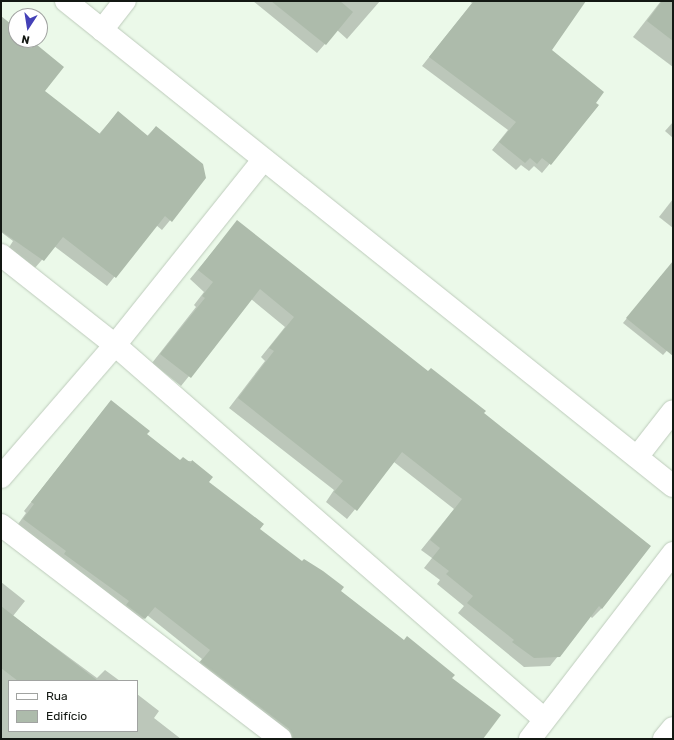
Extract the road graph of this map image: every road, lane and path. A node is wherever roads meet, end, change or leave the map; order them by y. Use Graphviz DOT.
graph roads {
  1 [pos="66,1"];
  2 [pos="125,1"];
  3 [pos="102,30"];
  4 [pos="264,160"];
  5 [pos="1,255"];
  6 [pos="115,345"];
  7 [pos="673,411"];
  8 [pos="637,457"];
  9 [pos="1,477"];
  10 [pos="673,486"];
  11 [pos="1,525"];
  12 [pos="673,553"];
  13 [pos="544,719"];
  14 [pos="673,728"];
  15 [pos="281,739"];
  16 [pos="530,739"];
  17 [pos="664,739"];
  1 -- 3 [label="street"];
  2 -- 3 [label="street"];
  3 -- 4 [label="street"];
  4 -- 6 [label="street"];
  4 -- 8 [label="street"];
  5 -- 6 [label="street"];
  6 -- 9 [label="street"];
  6 -- 13 [label="street"];
  7 -- 8 [label="street"];
  8 -- 10 [label="street"];
  11 -- 15 [label="street"];
  12 -- 13 [label="street"];
  13 -- 16 [label="street"];
  14 -- 17 [label="street"];
}
